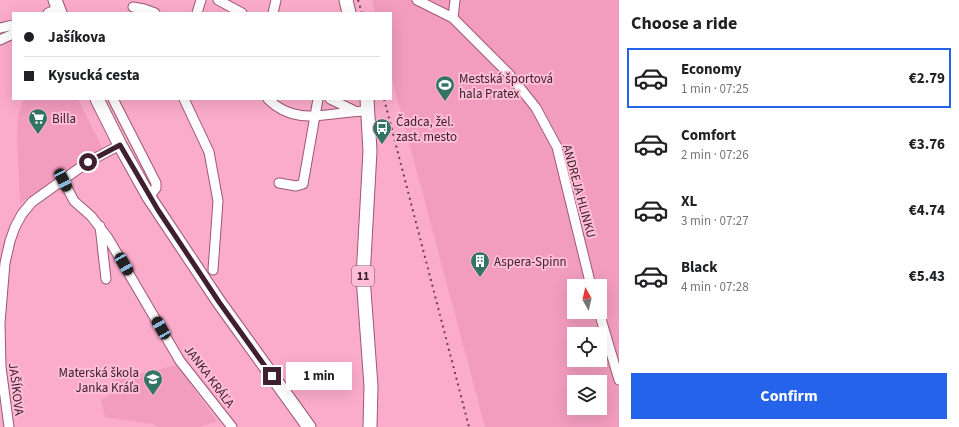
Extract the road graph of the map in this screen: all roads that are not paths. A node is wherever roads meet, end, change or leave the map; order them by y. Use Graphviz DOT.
graph roads {
  1 [pos="201,0"];
  2 [pos="218,0"];
  3 [pos="276,0"];
  4 [pos="346,0"];
  5 [pos="417,0"];
  6 [pos="456,0"];
  7 [pos="133,7"];
  8 [pos="152,12"];
  9 [pos="197,12"];
  10 [pos="240,12"];
  11 [pos="273,12"];
  12 [pos="349,12"];
  13 [pos="453,18"];
  14 [pos="12,25"];
  15 [pos="0,28"];
  16 [pos="12,34"];
  17 [pos="0,40"];
  18 [pos="98,100"];
  19 [pos="114,100"];
  20 [pos="184,100"];
  21 [pos="269,100"];
  22 [pos="318,100"];
  23 [pos="332,100"];
  24 [pos="368,105"];
  25 [pos="353,110"];
  26 [pos="314,116"];
  27 [pos="120,145"];
  28 [pos="63,180"];
  29 [pos="279,183"];
  30 [pos="149,197"];
  31 [pos="100,226"];
  32 [pos="213,270"];
  33 [pos="106,279"];
  34 [pos="589,279"];
  35 [pos="600,319"];
  36 [pos="619,380"];
  37 [pos="371,400"];
  38 [pos="9,427"];
  39 [pos="232,427"];
  40 [pos="309,427"];
  41 [pos="370,427"];
  42 [pos="374,427"];
  1 -- 9 [label="street"];
  2 -- 10 [label="street"];
  3 -- 11 [label="street"];
  4 -- 12 [label="main road"];
  5 -- 13 [label="street, ANDREJA HLINKU"];
  6 -- 13 [label="street"];
  7 -- 8 [label="street"];
  13 -- 34 [label="street, ANDREJA HLINKU"];
  14 -- 15 [label="street"];
  16 -- 17 [label="street"];
  18 -- 27 [label="main road"];
  19 -- 30 [label="street"];
  20 -- 32 [label="street"];
  21 -- 26 [label="street"];
  22 -- 26 [label="street"];
  23 -- 25 [label="street"];
  24 -- 25 [label="street"];
  24 -- 37 [label="main road, 11"];
  25 -- 26 [label="street"];
  26 -- 29 [label="street"];
  27 -- 28 [label="street, JAŠÍKOVA"];
  27 -- 30 [label="main road"];
  28 -- 31 [label="street, JANKA KRÁĽA"];
  28 -- 38 [label="street, JAŠÍKOVA"];
  30 -- 40 [label="main road"];
  31 -- 33 [label="street"];
  31 -- 39 [label="street, JANKA KRÁĽA"];
  35 -- 36 [label="street"];
  37 -- 41 [label="main road, 11"];
  37 -- 42 [label="main road, 11"];
}
